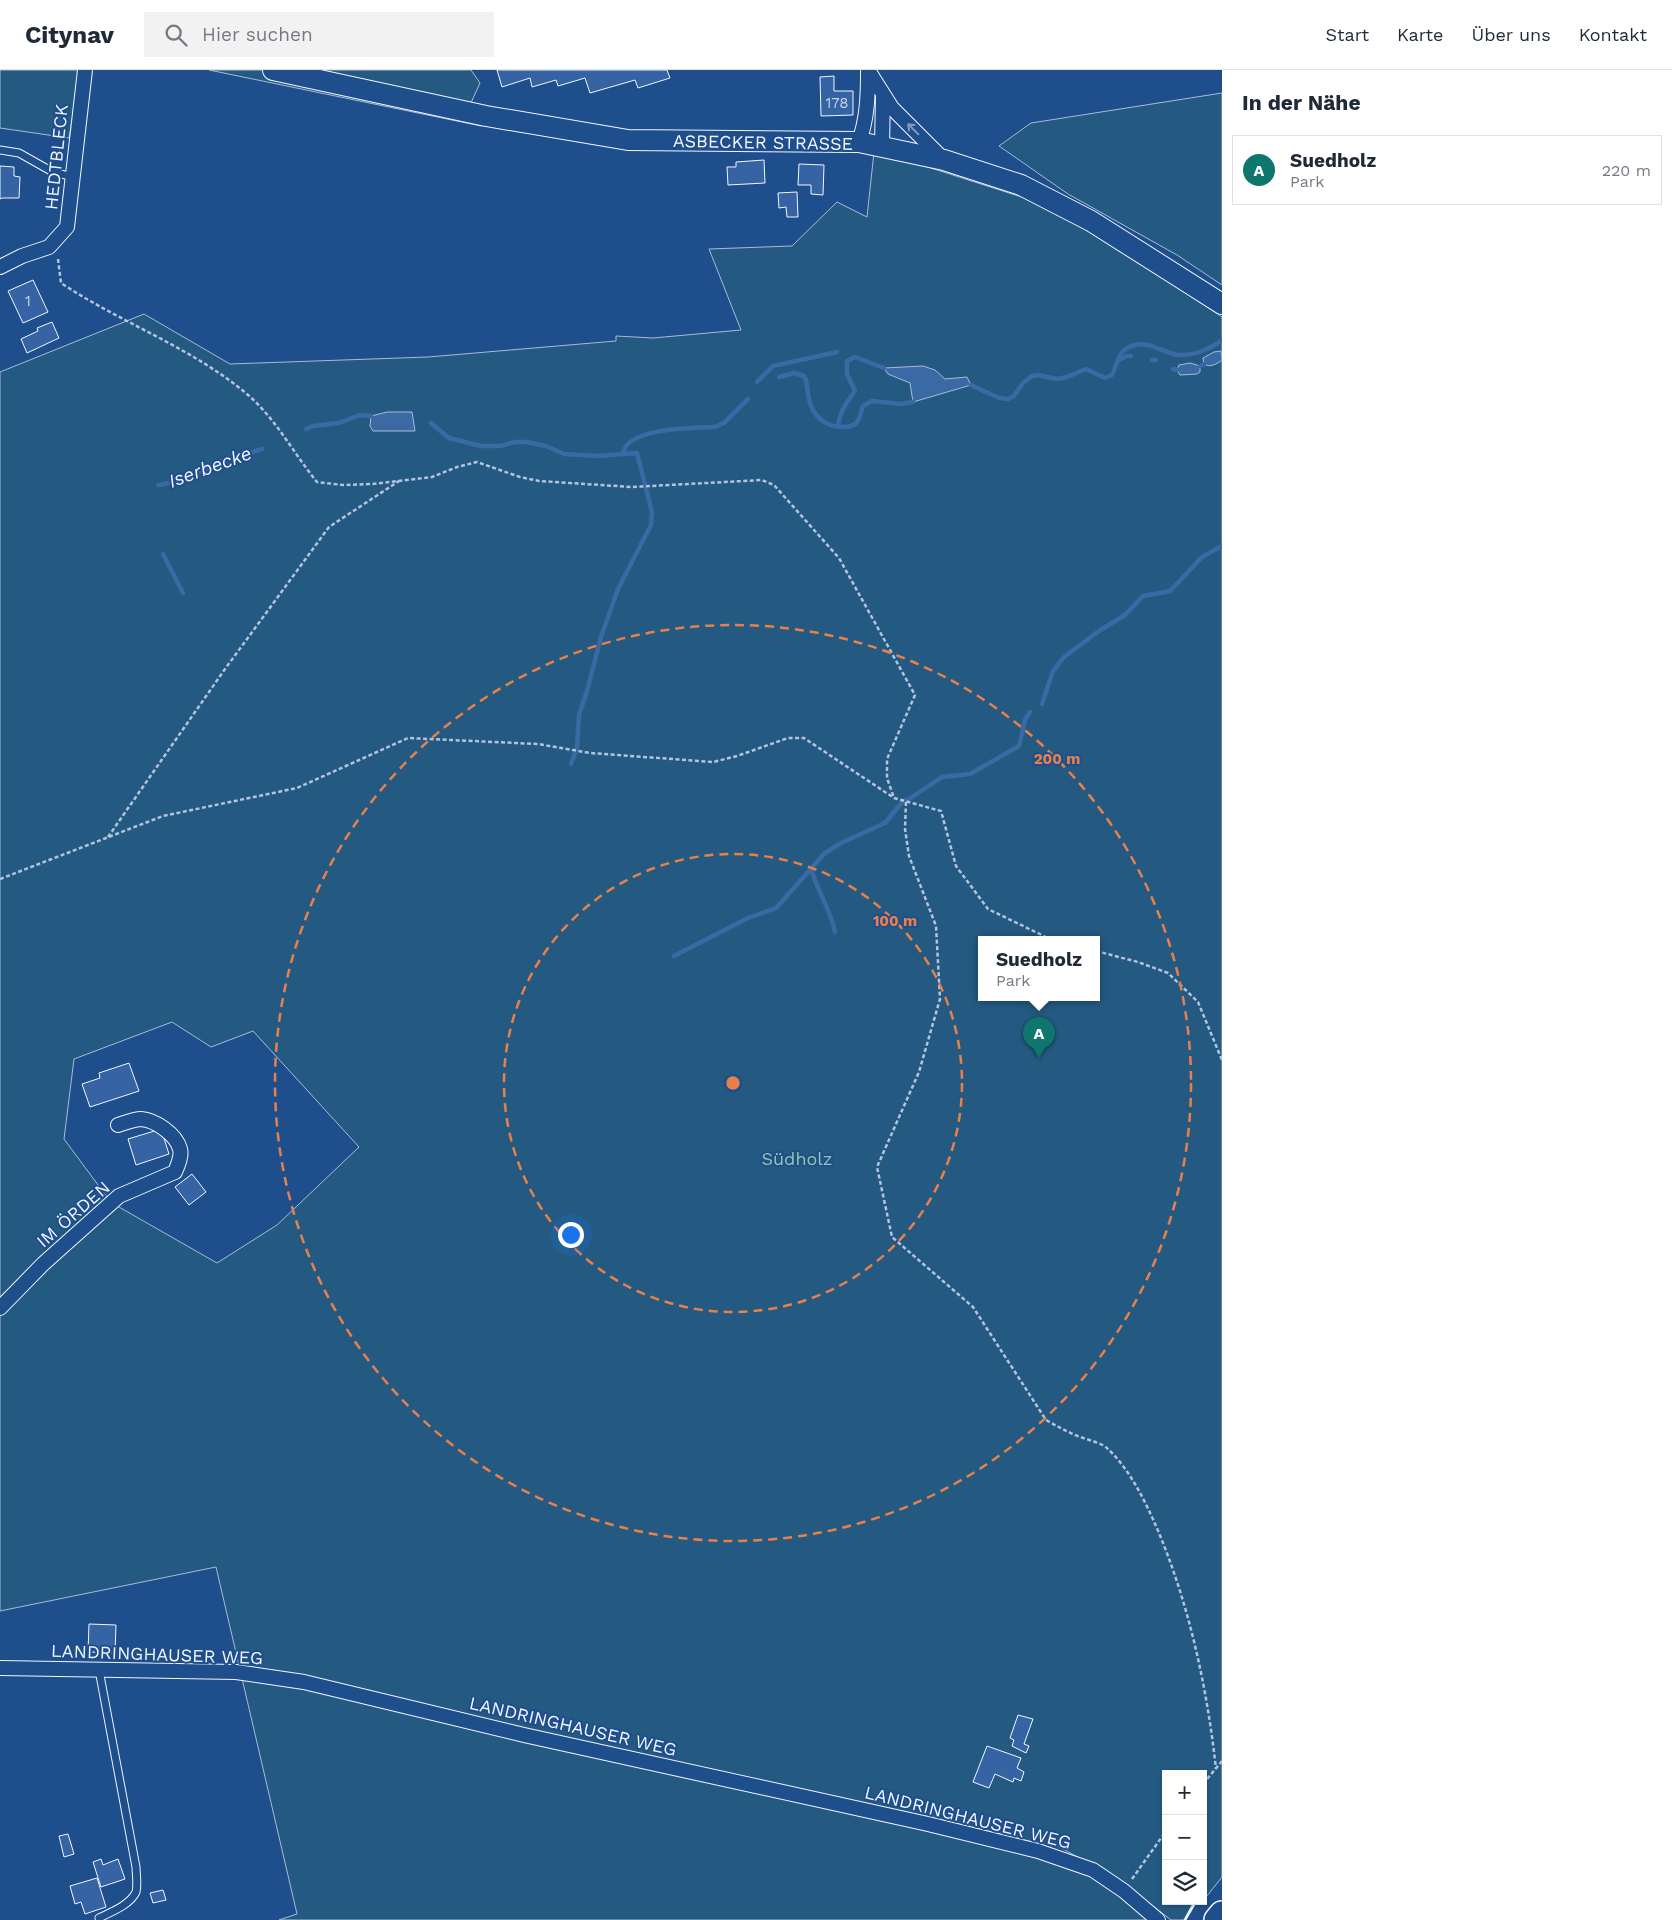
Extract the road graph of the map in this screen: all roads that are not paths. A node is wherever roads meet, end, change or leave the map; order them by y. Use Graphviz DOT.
graph roads {
  1 [pos="85,70"];
  2 [pos="273,70"];
  3 [pos="868,71"];
  4 [pos="884,96"];
  5 [pos="859,142"];
  6 [pos="882,146"];
  7 [pos="0,150"];
  8 [pos="944,160"];
  9 [pos="72,177"];
  10 [pos="0,267"];
  11 [pos="1222,304"];
  12 [pos="118,1125"];
  13 [pos="0,1308"];
  14 [pos="0,1668"];
  15 [pos="99,1670"];
  16 [pos="1222,1914"];
  17 [pos="99,1918"];
  18 [pos="1158,1920"];
  19 [pos="1217,1920"];
  1 -- 9 [label="street, HEDTBLECK"];
  2 -- 5 [label="main road, ASBECKER STRASSE"];
  3 -- 4 [label="street"];
  3 -- 5 [label="street"];
  4 -- 6 [label="street"];
  8 -- 4 [label="street, one-way"];
  5 -- 6 [label="main road, ASBECKER STRASSE"];
  6 -- 8 [label="main road, ASBECKER STRASSE"];
  7 -- 9 [label="lane"];
  8 -- 11 [label="main road, ASBECKER STRASSE"];
  9 -- 10 [label="street, HEDTBLECK"];
  12 -- 13 [label="street, IM ÖRDEN"];
  14 -- 15 [label="street, LANDRINGHAUSER WEG"];
  15 -- 17 [label="lane"];
  15 -- 18 [label="street, LANDRINGHAUSER WEG"];
  16 -- 19 [label="highway"];
}
